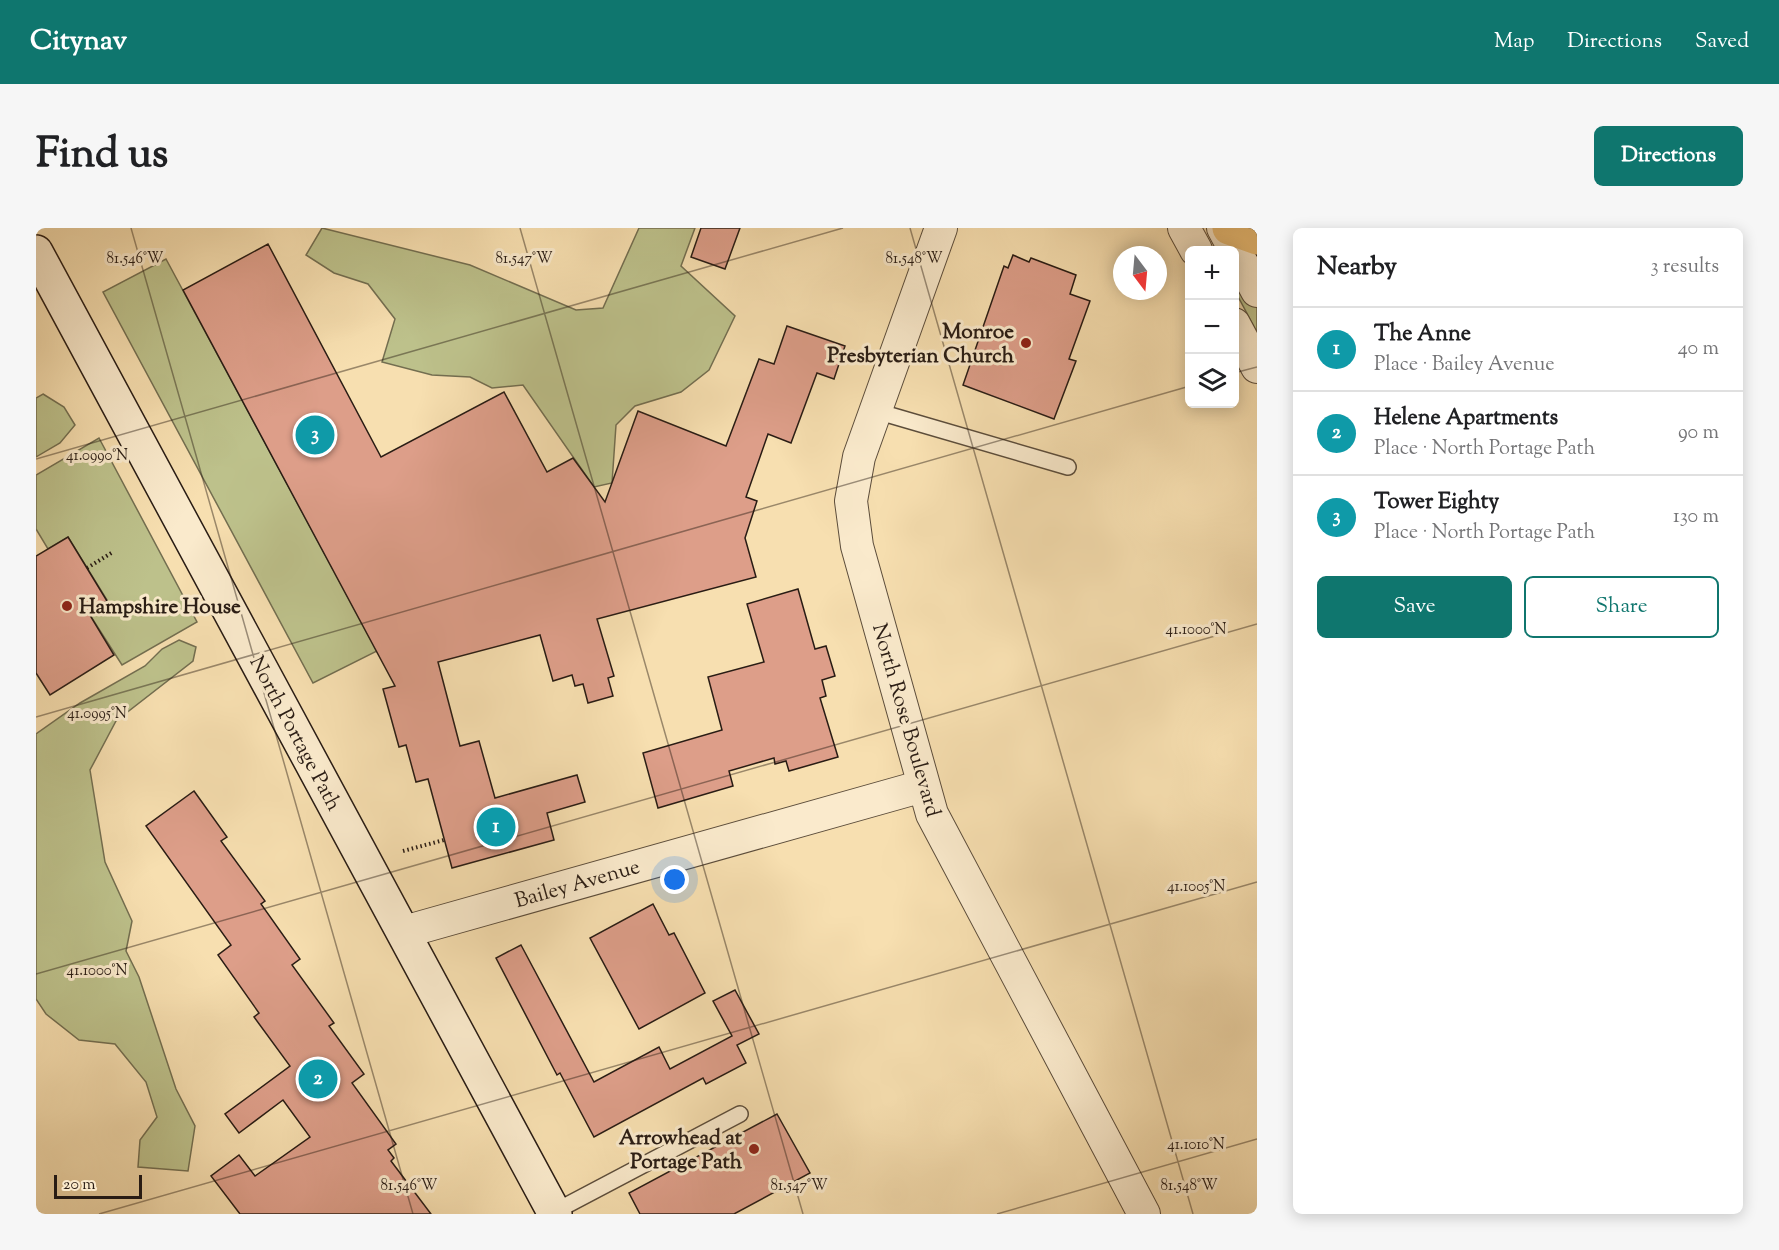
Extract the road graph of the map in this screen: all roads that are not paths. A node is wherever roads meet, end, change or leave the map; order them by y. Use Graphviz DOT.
graph roads {
  1 [pos="942,228"];
  2 [pos="1184,228"];
  3 [pos="1223,228"];
  4 [pos="1228,228"];
  5 [pos="1257,238"];
  6 [pos="1194,246"];
  7 [pos="36,252"];
  8 [pos="1257,291"];
  9 [pos="1239,333"];
  10 [pos="1257,367"];
  11 [pos="876,411"];
  12 [pos="1068,467"];
  13 [pos="923,786"];
  14 [pos="404,932"];
  15 [pos="740,1114"];
  16 [pos="555,1213"];
  17 [pos="1144,1214"];
  1 -- 11 [label="street, North Rose Boulevard"];
  2 -- 6 [label="street"];
  3 -- 8 [label="street"];
  4 -- 5 [label="main road"];
  7 -- 14 [label="main road, North Portage Path"];
  9 -- 10 [label="street"];
  11 -- 12 [label="lane"];
  11 -- 13 [label="street, North Rose Boulevard"];
  13 -- 14 [label="street, Bailey Avenue"];
  13 -- 17 [label="street, North Rose Boulevard"];
  14 -- 16 [label="main road, North Portage Path"];
  15 -- 16 [label="lane"];
}
